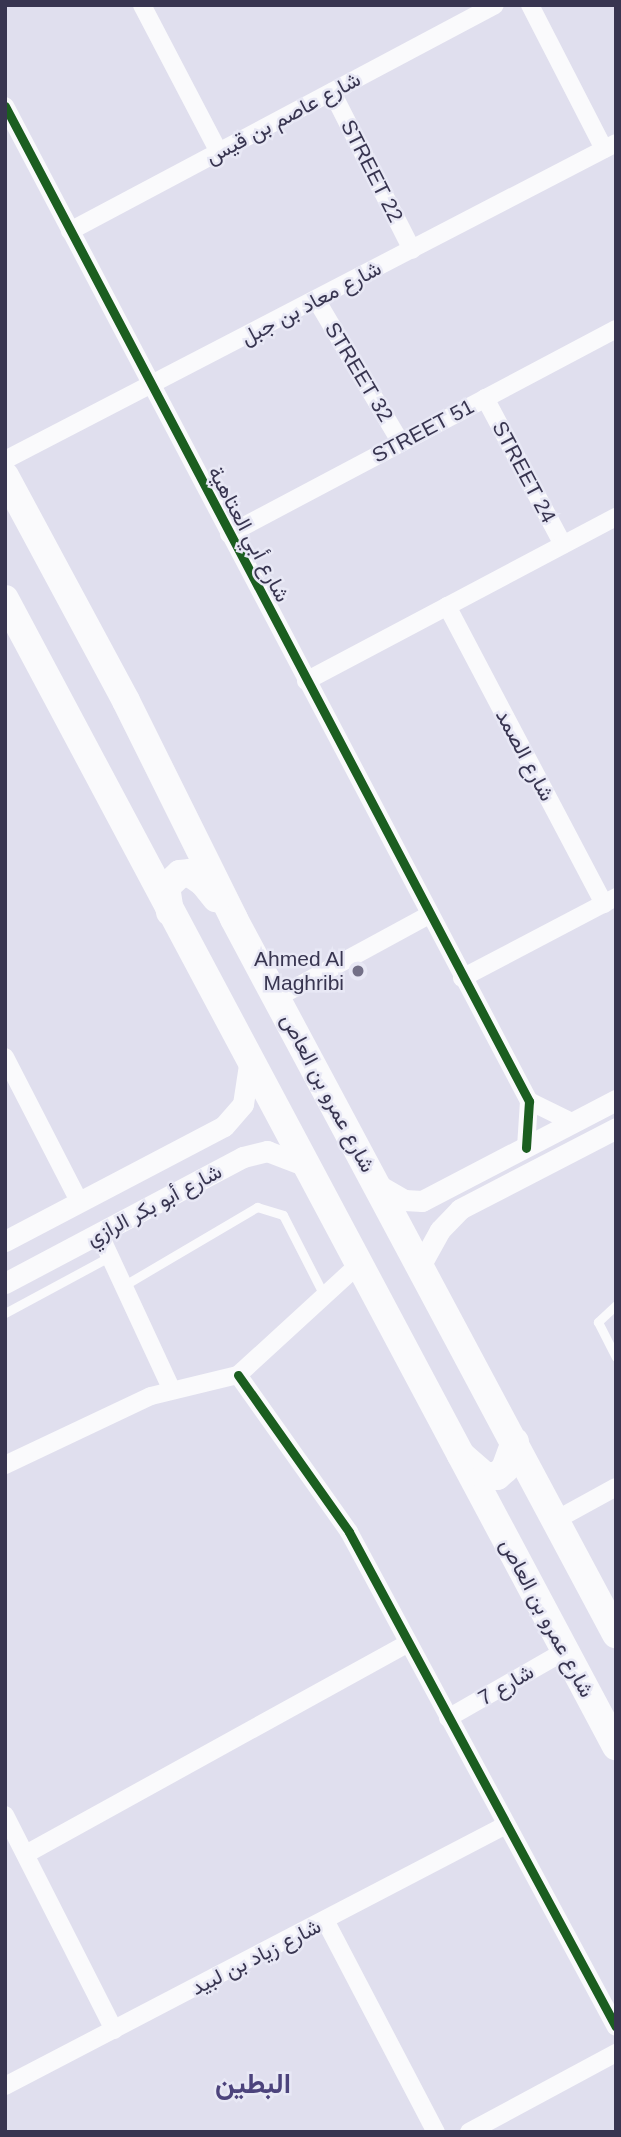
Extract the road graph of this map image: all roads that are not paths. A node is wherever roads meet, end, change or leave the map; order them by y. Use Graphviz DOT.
graph roads {
  1 [pos="142,5"];
  2 [pos="495,5"];
  3 [pos="530,5"];
  4 [pos="332,92"];
  5 [pos="5,107"];
  6 [pos="610,146"];
  7 [pos="219,152"];
  8 [pos="70,231"];
  9 [pos="412,250"];
  10 [pos="317,300"];
  11 [pos="616,329"];
  12 [pos="152,387"];
  13 [pos="485,398"];
  14 [pos="401,443"];
  15 [pos="5,460"];
  16 [pos="5,476"];
  17 [pos="616,517"];
  18 [pos="229,534"];
  19 [pos="563,545"];
  20 [pos="6,601"];
  21 [pos="447,606"];
  22 [pos="14,636"];
  23 [pos="306,681"];
  24 [pos="610,901"];
  25 [pos="171,913"];
  26 [pos="429,915"];
  27 [pos="234,919"];
  28 [pos="462,978"];
  29 [pos="278,997"];
  30 [pos="5,1057"];
  31 [pos="250,1058"];
  32 [pos="616,1100"];
  33 [pos="529,1101"];
  34 [pos="574,1122"];
  35 [pos="616,1128"];
  36 [pos="526,1148"];
  37 [pos="306,1166"];
  38 [pos="375,1183"];
  39 [pos="79,1201"];
  40 [pos="99,1233"];
  41 [pos="5,1241"];
  42 [pos="109,1257"];
  43 [pos="359,1264"];
  44 [pos="419,1268"];
  45 [pos="5,1283"];
  46 [pos="123,1286"];
  47 [pos="323,1293"];
  48 [pos="616,1305"];
  49 [pos="5,1313"];
  50 [pos="616,1357"];
  51 [pos="238,1376"];
  52 [pos="172,1390"];
  53 [pos="515,1442"];
  54 [pos="456,1451"];
  55 [pos="5,1465"];
  56 [pos="616,1487"];
  57 [pos="556,1520"];
  58 [pos="616,1634"];
  59 [pos="406,1644"];
  60 [pos="565,1651"];
  61 [pos="447,1718"];
  62 [pos="616,1746"];
  63 [pos="5,1815"];
  64 [pos="506,1825"];
  65 [pos="26,1854"];
  66 [pos="326,1922"];
  67 [pos="616,2027"];
  68 [pos="114,2030"];
  69 [pos="616,2053"];
  70 [pos="5,2086"];
  71 [pos="474,2131"];
  72 [pos="436,2132"];
  1 -- 7 [label="street"];
  2 -- 4 [label="street, شارع عاصم بن قيس"];
  3 -- 6 [label="street"];
  4 -- 7 [label="street, شارع عاصم بن قيس"];
  4 -- 9 [label="street, STREET 22"];
  5 -- 8 [label="street, شارع أبي العتاهية"];
  6 -- 9 [label="street, شارع معاد بن جبل"];
  7 -- 8 [label="street, شارع عاصم بن قيس"];
  8 -- 12 [label="street, شارع أبي العتاهية"];
  9 -- 10 [label="street, شارع معاد بن جبل"];
  10 -- 12 [label="street, شارع معاد بن جبل"];
  10 -- 14 [label="street, STREET 32"];
  11 -- 13 [label="street, STREET 51"];
  12 -- 15 [label="street, شارع معاد بن جبل"];
  12 -- 18 [label="street, شارع أبي العتاهية"];
  13 -- 14 [label="street, STREET 51"];
  13 -- 19 [label="street, STREET 24"];
  14 -- 18 [label="street, STREET 51"];
  16 -- 27 [label="main road, شارع عمرو بن العاص"];
  17 -- 19 [label="street"];
  18 -- 23 [label="street, شارع أبي العتاهية"];
  19 -- 21 [label="street"];
  20 -- 22 [label="main road, شارع عمرو بن العاص"];
  21 -- 23 [label="street"];
  21 -- 24 [label="street, شارع الصمد"];
  22 -- 25 [label="main road, شارع عمرو بن العاص"];
  23 -- 26 [label="street, شارع أبي العتاهية"];
  24 -- 28 [label="street"];
  25 -- 27 [label="main road"];
  25 -- 31 [label="main road, شارع عمرو بن العاص"];
  26 -- 28 [label="street, شارع أبي العتاهية"];
  26 -- 29 [label="street"];
  27 -- 29 [label="main road, شارع عمرو بن العاص"];
  28 -- 33 [label="street, شارع أبي العتاهية"];
  29 -- 38 [label="main road, شارع عمرو بن العاص"];
  30 -- 39 [label="street"];
  31 -- 37 [label="main road, شارع عمرو بن العاص"];
  31 -- 39 [label="street, شارع أبو بكر الرازي"];
  32 -- 34 [label="street"];
  33 -- 34 [label="street"];
  33 -- 36 [label="street"];
  34 -- 36 [label="street"];
  35 -- 44 [label="street"];
  36 -- 38 [label="street"];
  37 -- 40 [label="street, شارع أبو بكر الرازي"];
  37 -- 43 [label="main road, شارع عمرو بن العاص"];
  38 -- 44 [label="main road, شارع عمرو بن العاص"];
  39 -- 41 [label="street, شارع أبو بكر الرازي"];
  40 -- 42 [label="street"];
  40 -- 45 [label="street, شارع أبو بكر الرازي"];
  42 -- 46 [label="street"];
  42 -- 49 [label="lane"];
  43 -- 47 [label="street"];
  43 -- 54 [label="main road, شارع عمرو بن العاص"];
  44 -- 53 [label="main road, شارع عمرو بن العاص"];
  46 -- 47 [label="lane"];
  46 -- 52 [label="street"];
  47 -- 51 [label="street"];
  48 -- 50 [label="lane"];
  51 -- 52 [label="street"];
  51 -- 59 [label="street"];
  52 -- 55 [label="street"];
  53 -- 54 [label="main road"];
  53 -- 57 [label="main road, شارع عمرو بن العاص"];
  54 -- 60 [label="main road, شارع عمرو بن العاص"];
  56 -- 57 [label="street"];
  57 -- 58 [label="main road, شارع عمرو بن العاص"];
  59 -- 61 [label="street"];
  59 -- 65 [label="street"];
  60 -- 61 [label="street, شارع 7"];
  60 -- 62 [label="main road, شارع عمرو بن العاص"];
  61 -- 64 [label="street"];
  63 -- 65 [label="street"];
  64 -- 66 [label="street, شارع زياد بن لبيد"];
  64 -- 67 [label="street"];
  65 -- 68 [label="street"];
  66 -- 68 [label="street, شارع زياد بن لبيد"];
  66 -- 72 [label="street"];
  68 -- 70 [label="street, شارع زياد بن لبيد"];
  69 -- 71 [label="street"];
}
